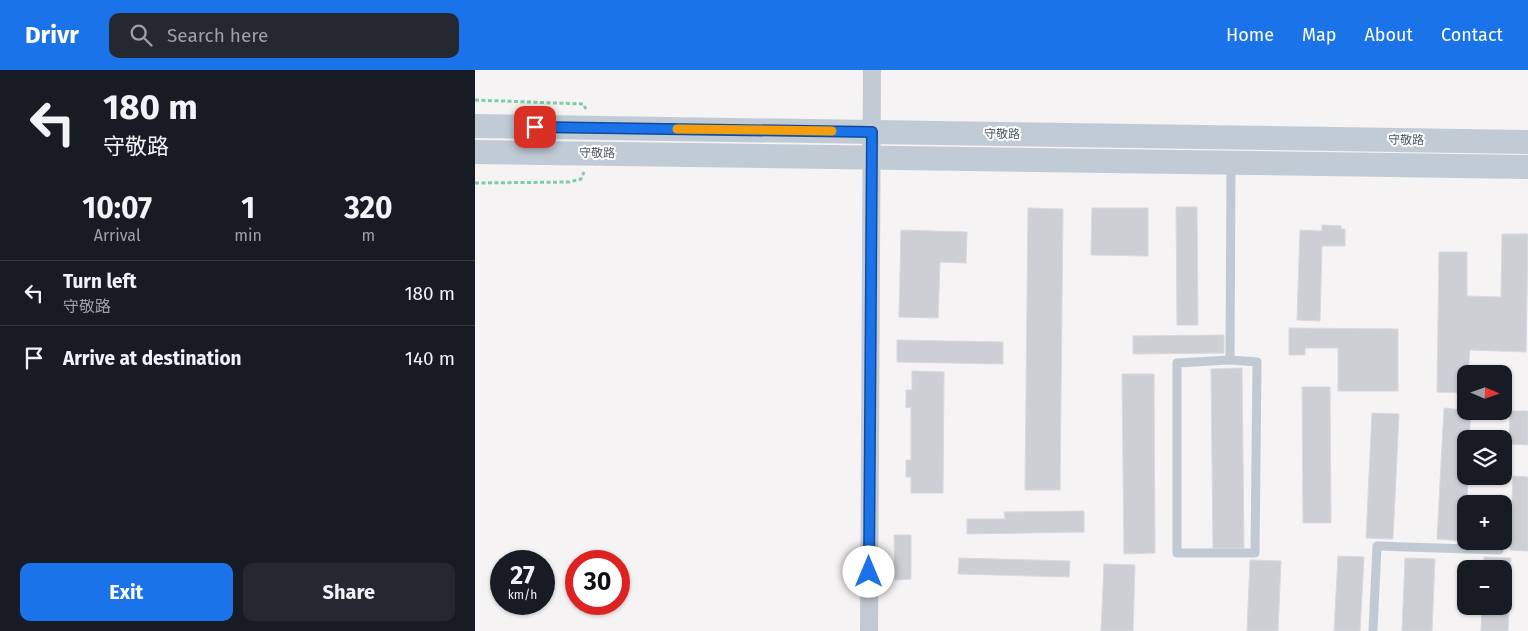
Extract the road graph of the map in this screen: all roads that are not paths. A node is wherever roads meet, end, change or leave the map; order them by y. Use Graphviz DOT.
graph roads {
  1 [pos="872,70"];
  2 [pos="475,126"];
  3 [pos="872,132"];
  4 [pos="1528,142"];
  5 [pos="475,152"];
  6 [pos="871,158"];
  7 [pos="1231,163"];
  8 [pos="1528,167"];
  9 [pos="1230,360"];
  10 [pos="1457,549"];
  11 [pos="869,631"];
  12 [pos="1373,631"];
  1 -- 3 [label="street"];
  2 -- 3 [label="main road, 守敬路"];
  3 -- 4 [label="main road, 守敬路"];
  3 -- 6 [label="street"];
  5 -- 6 [label="main road, 守敬路"];
  6 -- 7 [label="main road, 守敬路"];
  6 -- 11 [label="street"];
  7 -- 8 [label="main road, 守敬路"];
  7 -- 9 [label="lane"];
  9 -- 9 [label="lane"];
  10 -- 12 [label="lane"];
}
